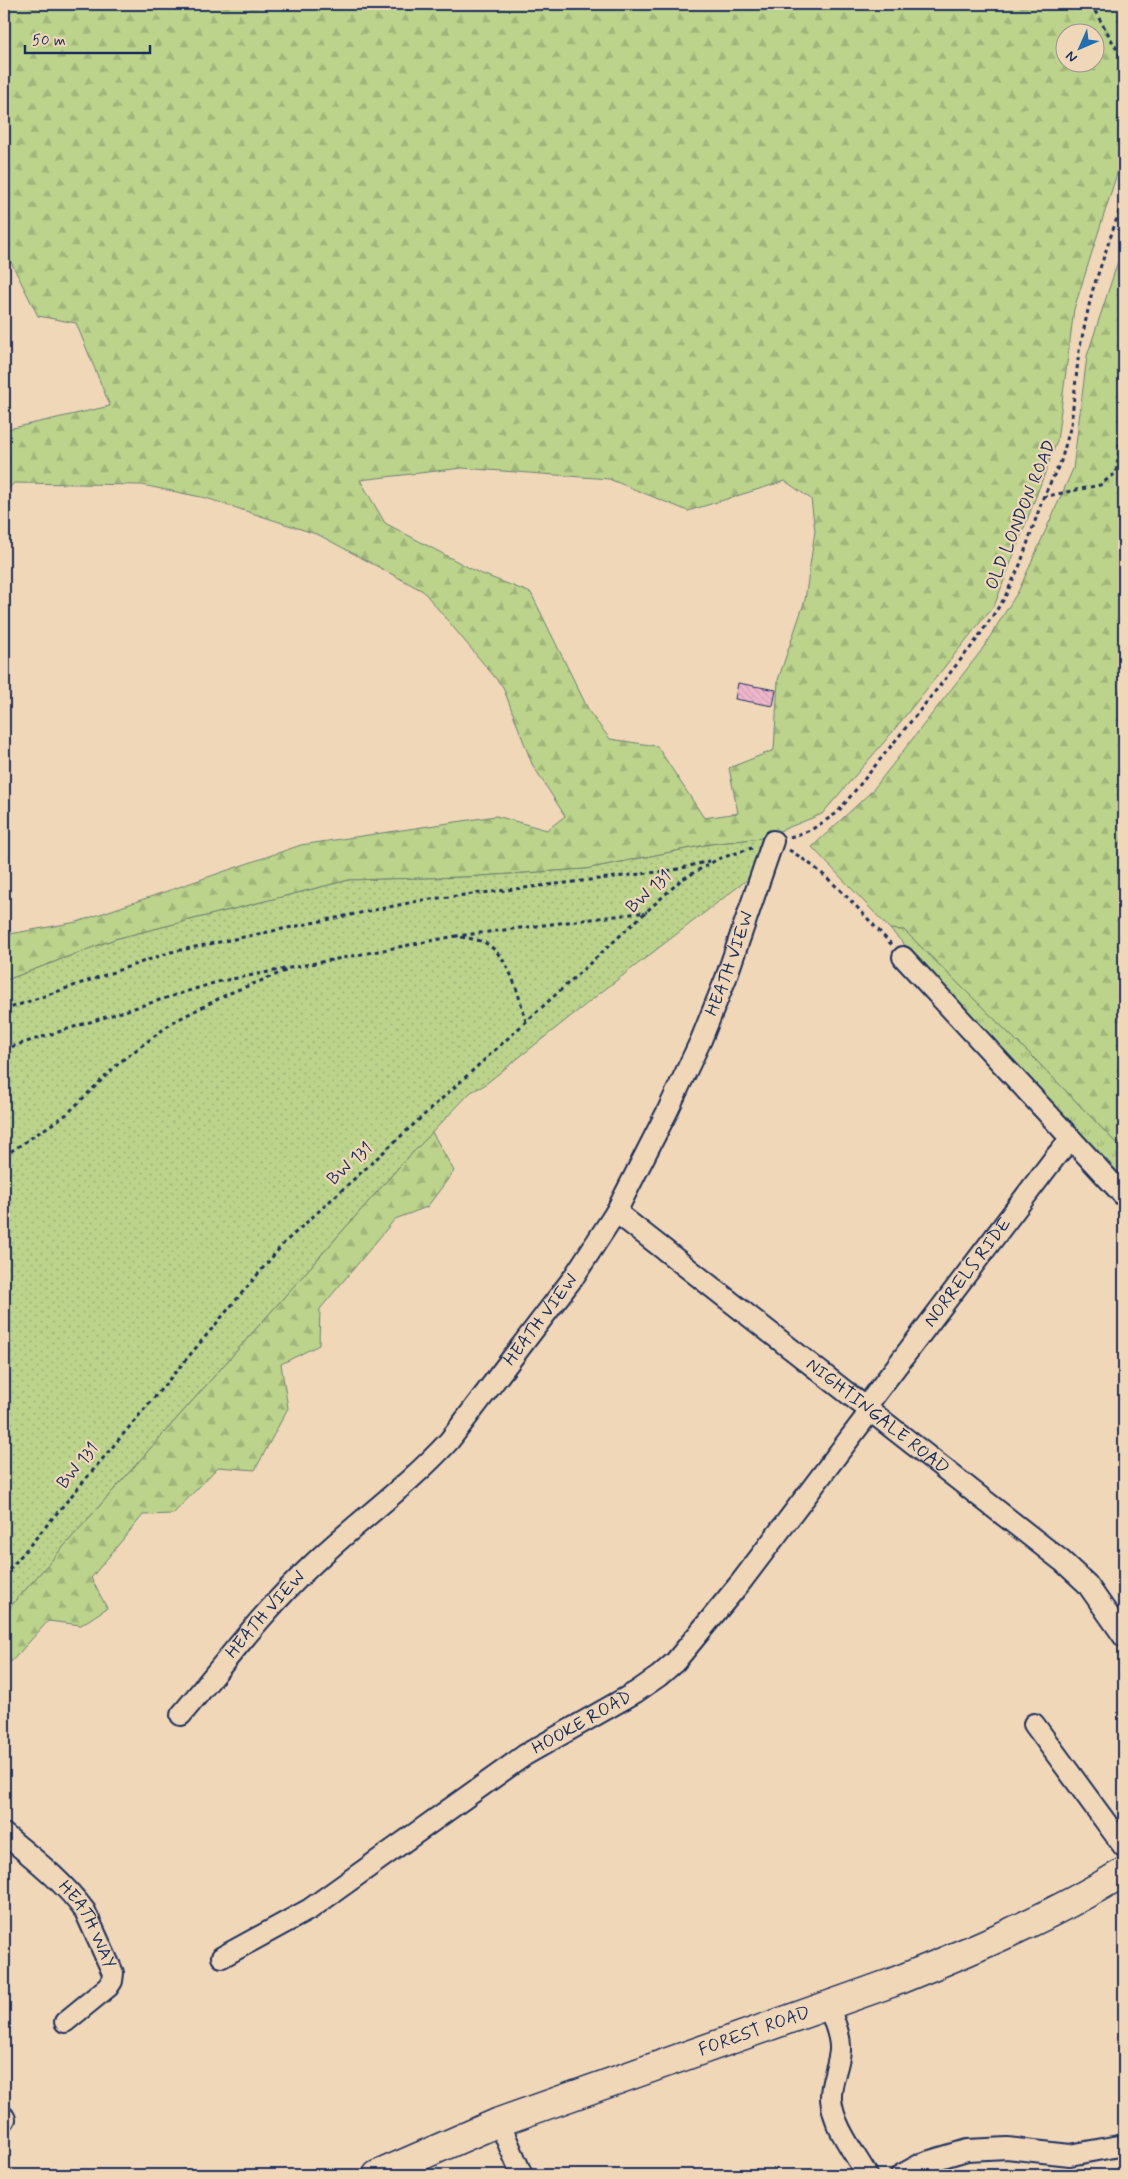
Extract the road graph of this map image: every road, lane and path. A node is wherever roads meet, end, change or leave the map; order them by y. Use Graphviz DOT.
graph roads {
  1 [pos="1091,4"];
  2 [pos="1124,62"];
  3 [pos="1124,197"];
  4 [pos="1124,409"];
  5 [pos="1042,498"];
  6 [pos="773,841"];
  7 [pos="718,859"];
  8 [pos="648,912"];
  9 [pos="456,936"];
  10 [pos="903,957"];
  11 [pos="296,967"];
  12 [pos="4,1010"];
  13 [pos="526,1022"];
  14 [pos="4,1049"];
  15 [pos="1072,1139"];
  16 [pos="4,1156"];
  17 [pos="1124,1196"];
  18 [pos="616,1212"];
  19 [pos="868,1409"];
  20 [pos="4,1576"];
  21 [pos="1124,1637"];
  22 [pos="181,1715"];
  23 [pos="1034,1724"];
  24 [pos="4,1834"];
  25 [pos="1124,1847"];
  26 [pos="1124,1872"];
  27 [pos="222,1958"];
  28 [pos="828,2005"];
  29 [pos="65,2022"];
  30 [pos="499,2122"];
  31 [pos="1124,2145"];
  32 [pos="377,2175"];
  33 [pos="522,2175"];
  34 [pos="867,2175"];
  35 [pos="901,2175"];
  1 -- 2 [label="path"];
  3 -- 5 [label="path, OLD LONDON ROAD"];
  4 -- 5 [label="path"];
  5 -- 6 [label="path, OLD LONDON ROAD"];
  6 -- 7 [label="path, BW 131"];
  6 -- 10 [label="path"];
  6 -- 18 [label="street, HEATH VIEW"];
  7 -- 8 [label="path, BW 131"];
  7 -- 12 [label="path"];
  8 -- 9 [label="path"];
  8 -- 13 [label="path, BW 131"];
  9 -- 11 [label="path"];
  9 -- 13 [label="path"];
  10 -- 15 [label="street"];
  11 -- 14 [label="path"];
  11 -- 16 [label="path"];
  13 -- 20 [label="path, BW 131"];
  15 -- 17 [label="street"];
  15 -- 19 [label="street, NORRELS RIDE"];
  18 -- 19 [label="street, NIGHTINGALE ROAD"];
  18 -- 22 [label="street, HEATH VIEW"];
  19 -- 21 [label="street, NIGHTINGALE ROAD"];
  19 -- 27 [label="street, HOOKE ROAD"];
  23 -- 25 [label="street"];
  24 -- 29 [label="street, HEATH WAY"];
  26 -- 28 [label="street, FOREST ROAD"];
  28 -- 30 [label="street, FOREST ROAD"];
  28 -- 34 [label="street"];
  30 -- 32 [label="street, FOREST ROAD"];
  30 -- 33 [label="street"];
  31 -- 35 [label="street"];
}
